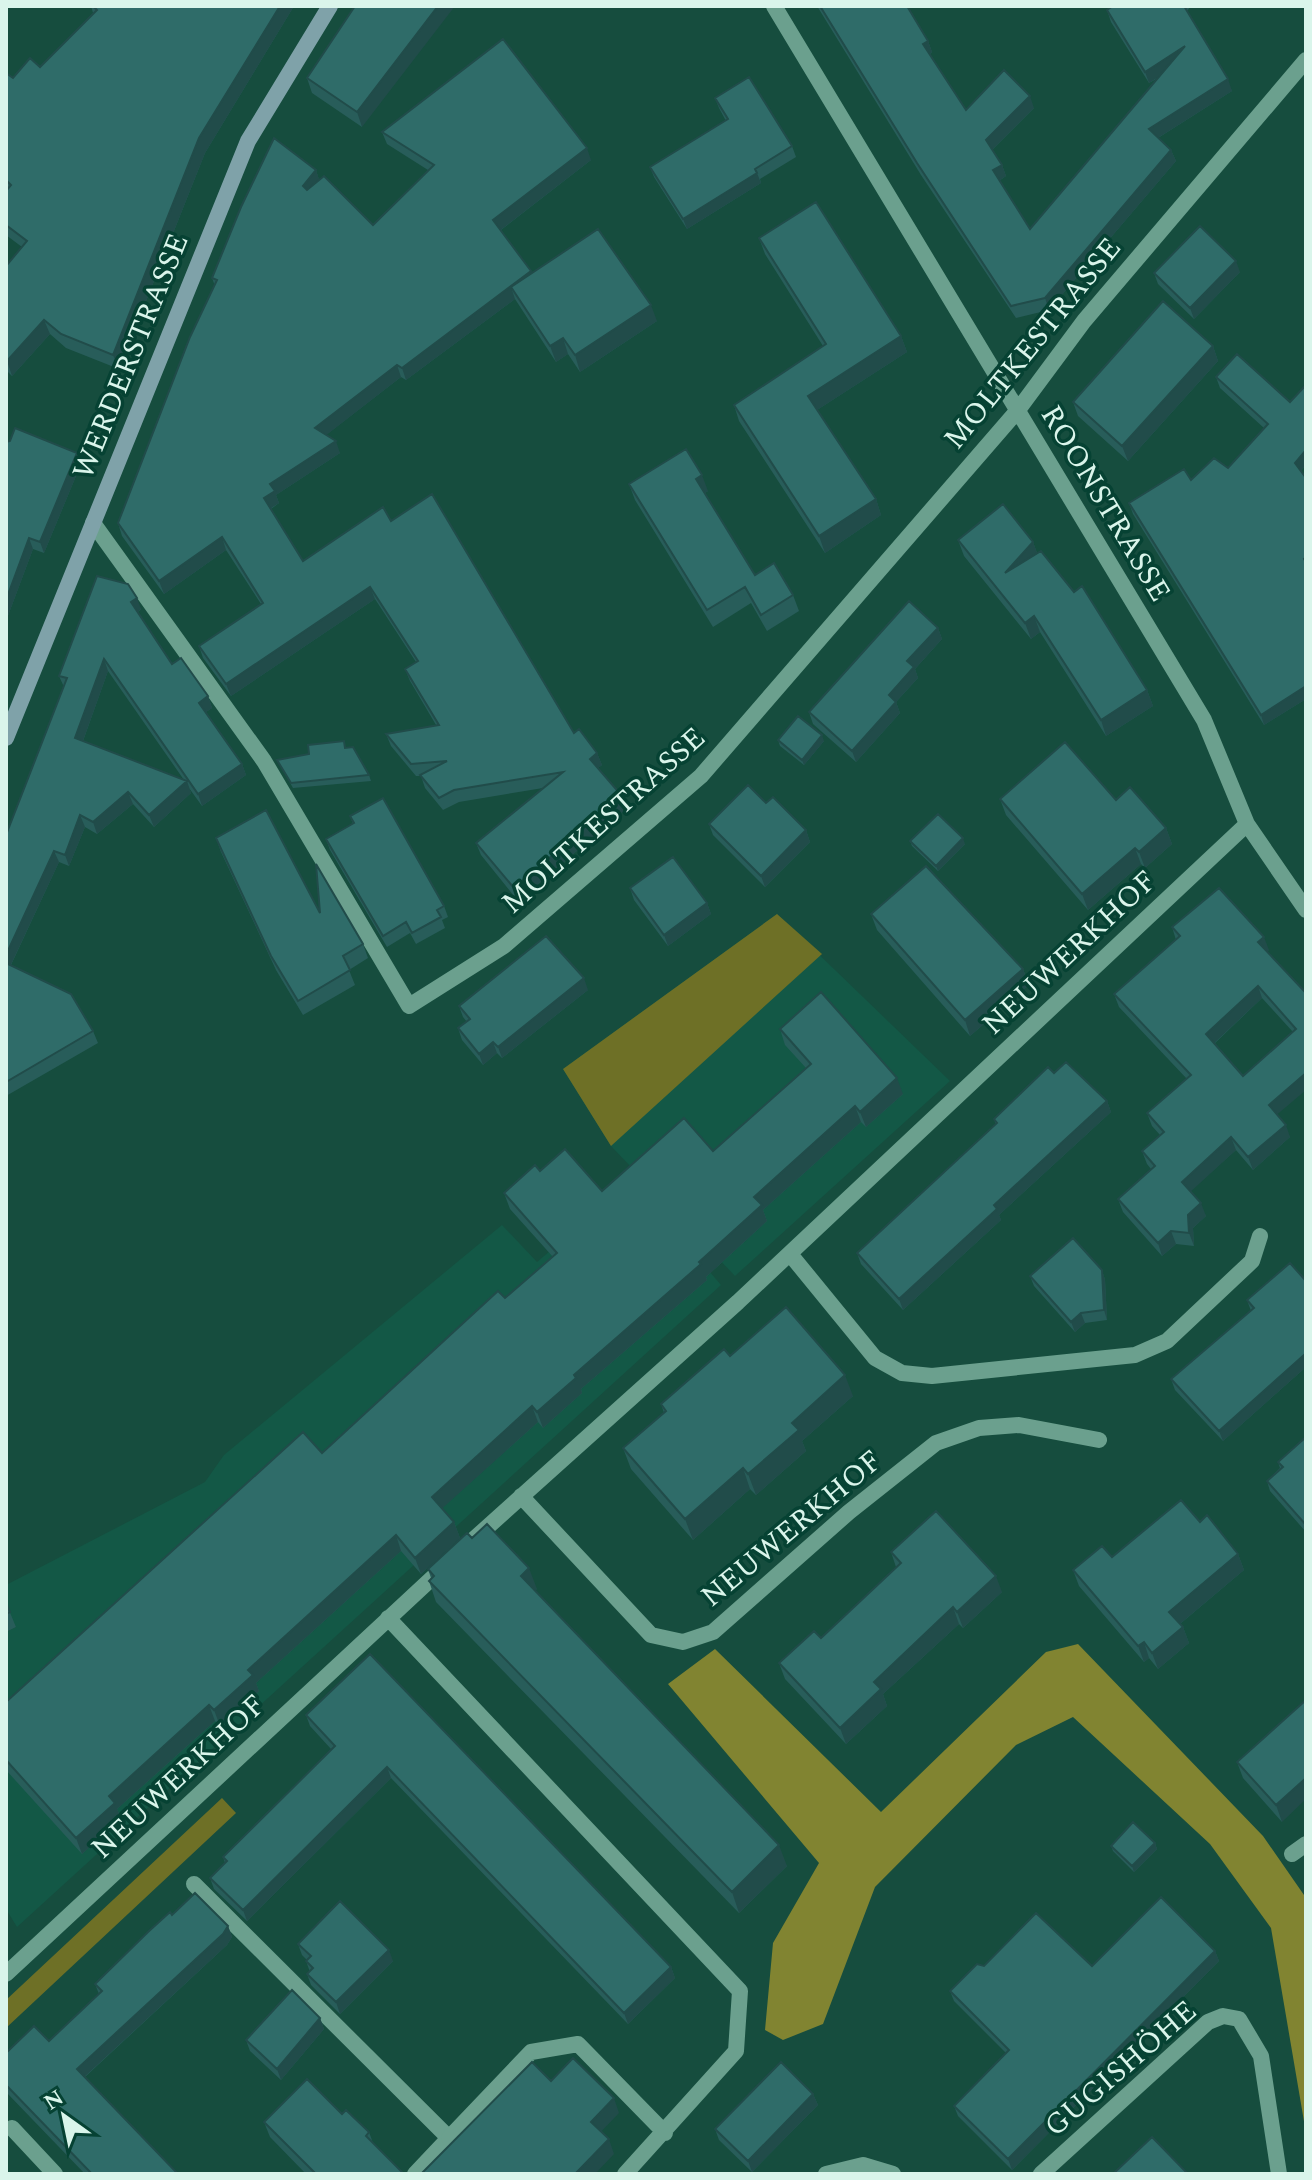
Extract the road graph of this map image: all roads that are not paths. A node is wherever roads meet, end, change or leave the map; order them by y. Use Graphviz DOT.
graph roads {
  1 [pos="330,6"];
  2 [pos="774,6"];
  3 [pos="1306,60"];
  4 [pos="1018,410"];
  5 [pos="93,523"];
  6 [pos="6,738"];
  7 [pos="1247,824"];
  8 [pos="1306,910"];
  9 [pos="1260,1236"];
  10 [pos="790,1254"];
  11 [pos="1099,1440"];
  12 [pos="521,1496"];
  13 [pos="388,1618"];
  14 [pos="194,1884"];
  15 [pos="6,1974"];
  16 [pos="12,2128"];
  17 [pos="665,2133"];
  18 [pos="449,2138"];
  19 [pos="55,2174"];
  20 [pos="415,2174"];
  21 [pos="625,2174"];
  22 [pos="826,2174"];
  23 [pos="893,2174"];
  24 [pos="1041,2174"];
  25 [pos="1279,2174"];
  1 -- 5 [label="street, WERDERSTRASSE"];
  2 -- 4 [label="street, ROONSTRASSE"];
  3 -- 4 [label="street, MOLTKESTRASSE"];
  4 -- 5 [label="street, MOLTKESTRASSE"];
  4 -- 7 [label="street, ROONSTRASSE"];
  5 -- 6 [label="street, WERDERSTRASSE"];
  7 -- 8 [label="street, ROONSTRASSE"];
  7 -- 10 [label="street, NEUWERKHOF"];
  9 -- 10 [label="street"];
  10 -- 12 [label="street, NEUWERKHOF"];
  11 -- 12 [label="street, NEUWERKHOF"];
  12 -- 13 [label="street, NEUWERKHOF"];
  13 -- 15 [label="street, NEUWERKHOF"];
  13 -- 17 [label="street"];
  14 -- 18 [label="street"];
  16 -- 19 [label="street"];
  17 -- 18 [label="street"];
  17 -- 21 [label="street"];
  18 -- 20 [label="street"];
  22 -- 23 [label="street"];
  24 -- 25 [label="street, GUGISHÖHE"];
}
